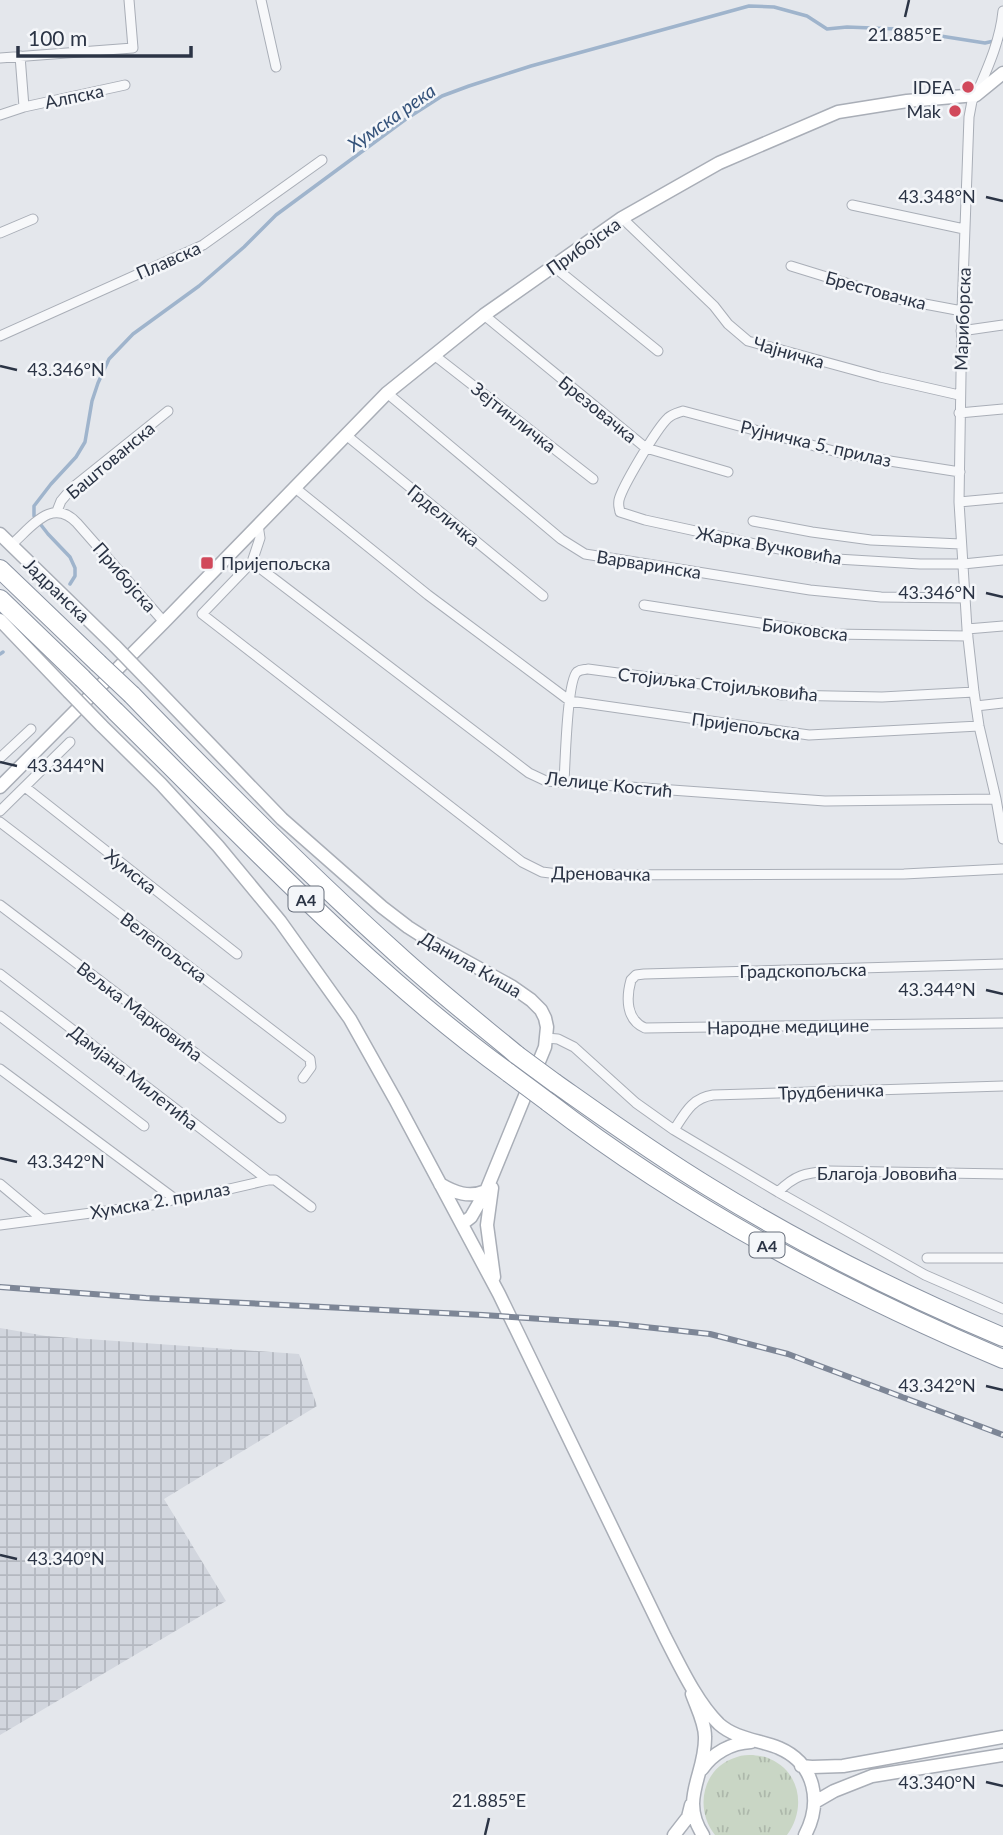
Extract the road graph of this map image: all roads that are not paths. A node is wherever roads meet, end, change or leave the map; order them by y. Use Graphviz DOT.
graph roads {
  1 [pos="129,0"];
  2 [pos="261,0"];
  3 [pos="1003,10"];
  4 [pos="20,56"];
  5 [pos="0,58"];
  6 [pos="276,66"];
  7 [pos="1003,73"];
  8 [pos="125,85"];
  9 [pos="976,96"];
  10 [pos="24,107"];
  11 [pos="0,115"];
  12 [pos="323,160"];
  13 [pos="852,205"];
  14 [pos="622,218"];
  15 [pos="33,219"];
  16 [pos="964,229"];
  17 [pos="0,233"];
  18 [pos="553,266"];
  19 [pos="791,266"];
  20 [pos="962,311"];
  21 [pos="484,315"];
  22 [pos="1003,325"];
  23 [pos="961,331"];
  24 [pos="0,336"];
  25 [pos="658,351"];
  26 [pos="434,355"];
  27 [pos="387,393"];
  28 [pos="959,395"];
  29 [pos="1003,409"];
  30 [pos="168,411"];
  31 [pos="960,413"];
  32 [pos="346,435"];
  33 [pos="646,449"];
  34 [pos="728,472"];
  35 [pos="960,472"];
  36 [pos="593,479"];
  37 [pos="294,487"];
  38 [pos="1003,498"];
  39 [pos="959,502"];
  40 [pos="57,511"];
  41 [pos="753,520"];
  42 [pos="258,524"];
  43 [pos="0,534"];
  44 [pos="961,544"];
  45 [pos="11,545"];
  46 [pos="1003,560"];
  47 [pos="252,562"];
  48 [pos="963,564"];
  49 [pos="0,569"];
  50 [pos="543,596"];
  51 [pos="966,598"];
  52 [pos="0,599"];
  53 [pos="644,605"];
  54 [pos="0,620"];
  55 [pos="164,622"];
  56 [pos="1003,626"];
  57 [pos="967,633"];
  58 [pos="114,646"];
  59 [pos="974,692"];
  60 [pos="569,701"];
  61 [pos="1003,703"];
  62 [pos="976,706"];
  63 [pos="979,726"];
  64 [pos="31,729"];
  65 [pos="70,742"];
  66 [pos="0,758"];
  67 [pos="564,783"];
  68 [pos="0,787"];
  69 [pos="25,788"];
  70 [pos="996,799"];
  71 [pos="0,811"];
  72 [pos="0,822"];
  73 [pos="1003,839"];
  74 [pos="1003,869"];
  75 [pos="0,905"];
  76 [pos="237,954"];
  77 [pos="1003,964"];
  78 [pos="0,974"];
  79 [pos="644,974"];
  80 [pos="0,1016"];
  81 [pos="1003,1023"];
  82 [pos="546,1038"];
  83 [pos="0,1069"];
  84 [pos="303,1078"];
  85 [pos="1003,1086"];
  86 [pos="281,1118"];
  87 [pos="144,1126"];
  88 [pos="674,1130"];
  89 [pos="496,1168"];
  90 [pos="1003,1174"];
  91 [pos="268,1180"];
  92 [pos="0,1184"];
  93 [pos="440,1184"];
  94 [pos="486,1191"];
  95 [pos="778,1192"];
  96 [pos="175,1199"];
  97 [pos="312,1206"];
  98 [pos="42,1219"];
  99 [pos="462,1224"];
  100 [pos="0,1226"];
  101 [pos="927,1258"];
  102 [pos="1003,1258"];
  103 [pos="499,1294"];
  104 [pos="1003,1309"];
  105 [pos="1003,1337"];
  106 [pos="1003,1359"];
  107 [pos="687,1680"];
  108 [pos="1003,1737"];
  109 [pos="760,1742"];
  110 [pos="1003,1755"];
  111 [pos="802,1766"];
  112 [pos="699,1773"];
  113 [pos="692,1801"];
  114 [pos="815,1802"];
  115 [pos="674,1835"];
  116 [pos="703,1835"];
  117 [pos="805,1835"];
  1 -- 4 [label="street"];
  2 -- 6 [label="street"];
  3 -- 9 [label="street, Мариборска"];
  4 -- 5 [label="street"];
  4 -- 10 [label="street, Алпска"];
  7 -- 9 [label="main road"];
  8 -- 10 [label="street, Алпска"];
  9 -- 14 [label="main road, Прибојска"];
  9 -- 16 [label="street, Мариборска"];
  10 -- 11 [label="street, Алпска"];
  12 -- 24 [label="street, Плавска"];
  13 -- 16 [label="street"];
  14 -- 18 [label="main road, Прибојска"];
  14 -- 28 [label="street, Чајничка"];
  15 -- 17 [label="street"];
  16 -- 20 [label="street, Мариборска"];
  18 -- 21 [label="main road, Прибојска"];
  18 -- 25 [label="street"];
  19 -- 20 [label="street, Брестовачка"];
  20 -- 23 [label="street, Мариборска"];
  21 -- 26 [label="main road, Прибојска"];
  21 -- 33 [label="street, Брезовачка"];
  22 -- 23 [label="street"];
  23 -- 28 [label="street, Мариборска"];
  26 -- 27 [label="main road, Прибојска"];
  26 -- 36 [label="street, Зејтинличка"];
  27 -- 32 [label="main road, Прибојска"];
  27 -- 51 [label="street, Варваринска"];
  28 -- 31 [label="street, Мариборска"];
  29 -- 31 [label="street"];
  30 -- 40 [label="street, Баштованска"];
  31 -- 35 [label="street, Мариборска"];
  32 -- 37 [label="main road, Прибојска"];
  32 -- 50 [label="street, Грделичка"];
  33 -- 34 [label="street, Брезовачка"];
  33 -- 35 [label="street, Рујничка 5. прилаз"];
  33 -- 48 [label="street, Жарка Вучковића"];
  35 -- 39 [label="street, Мариборска"];
  37 -- 42 [label="main road, Прибојска"];
  37 -- 60 [label="street, Пријепољска"];
  38 -- 39 [label="street"];
  39 -- 44 [label="street, Мариборска"];
  40 -- 45 [label="street"];
  40 -- 55 [label="street, Прибојска"];
  41 -- 44 [label="street"];
  42 -- 47 [label="street"];
  42 -- 55 [label="main road, Прибојска"];
  43 -- 45 [label="main road, Јадранска"];
  44 -- 48 [label="street, Мариборска"];
  45 -- 58 [label="main road, Јадранска"];
  46 -- 48 [label="street, Жарка Вучковића"];
  47 -- 67 [label="street, Лелице Костић"];
  47 -- 74 [label="street, Дреновачка"];
  48 -- 51 [label="street, Мариборска"];
  49 -- 105 [label="highway, A4, bridge"];
  51 -- 57 [label="street, Мариборска"];
  52 -- 106 [label="highway, A4, bridge"];
  53 -- 57 [label="street, Биоковска"];
  54 -- 93 [label="main road, bridge"];
  55 -- 68 [label="main road"];
  56 -- 57 [label="street, Биоковска"];
  57 -- 59 [label="street, Мариборска"];
  58 -- 82 [label="main road, Данила Киша, bridge"];
  59 -- 60 [label="street, Стојиљка Стојиљковића"];
  59 -- 62 [label="street, Мариборска"];
  60 -- 63 [label="street, Пријепољска"];
  60 -- 67 [label="street"];
  61 -- 62 [label="street"];
  62 -- 63 [label="street, Мариборска"];
  63 -- 70 [label="street, Мариборска"];
  64 -- 66 [label="street"];
  65 -- 69 [label="street"];
  67 -- 70 [label="street, Лелице Костић"];
  69 -- 71 [label="street"];
  69 -- 76 [label="street, Хумска"];
  70 -- 73 [label="street, Мариборска"];
  72 -- 84 [label="street, Велепољска"];
  75 -- 86 [label="street, Вељка Марковића"];
  77 -- 79 [label="street, Градскопољска"];
  78 -- 91 [label="street, Дамјана Милетића"];
  79 -- 81 [label="street, Народне медицине"];
  80 -- 87 [label="street"];
  82 -- 88 [label="street"];
  82 -- 89 [label="main road"];
  83 -- 96 [label="street"];
  85 -- 88 [label="street, Трудбеничка"];
  88 -- 95 [label="street"];
  89 -- 94 [label="main road"];
  89 -- 103 [label="main road"];
  90 -- 95 [label="street, Благоја Јововића"];
  91 -- 96 [label="street, Хумска 2. прилаз"];
  91 -- 97 [label="street"];
  92 -- 98 [label="street"];
  93 -- 94 [label="main road"];
  93 -- 99 [label="main road"];
  94 -- 99 [label="main road"];
  95 -- 104 [label="street"];
  96 -- 98 [label="street, Хумска 2. прилаз"];
  98 -- 100 [label="street, Хумска 2. прилаз"];
  99 -- 103 [label="main road"];
  101 -- 102 [label="street"];
  103 -- 107 [label="main road"];
  107 -- 109 [label="main road"];
  107 -- 112 [label="main road"];
  108 -- 111 [label="main road"];
  109 -- 111 [label="main road"];
  109 -- 112 [label="main road"];
  110 -- 114 [label="main road"];
  111 -- 114 [label="main road"];
  112 -- 113 [label="main road"];
  113 -- 115 [label="main road"];
  113 -- 116 [label="main road"];
  114 -- 117 [label="main road"];
}
